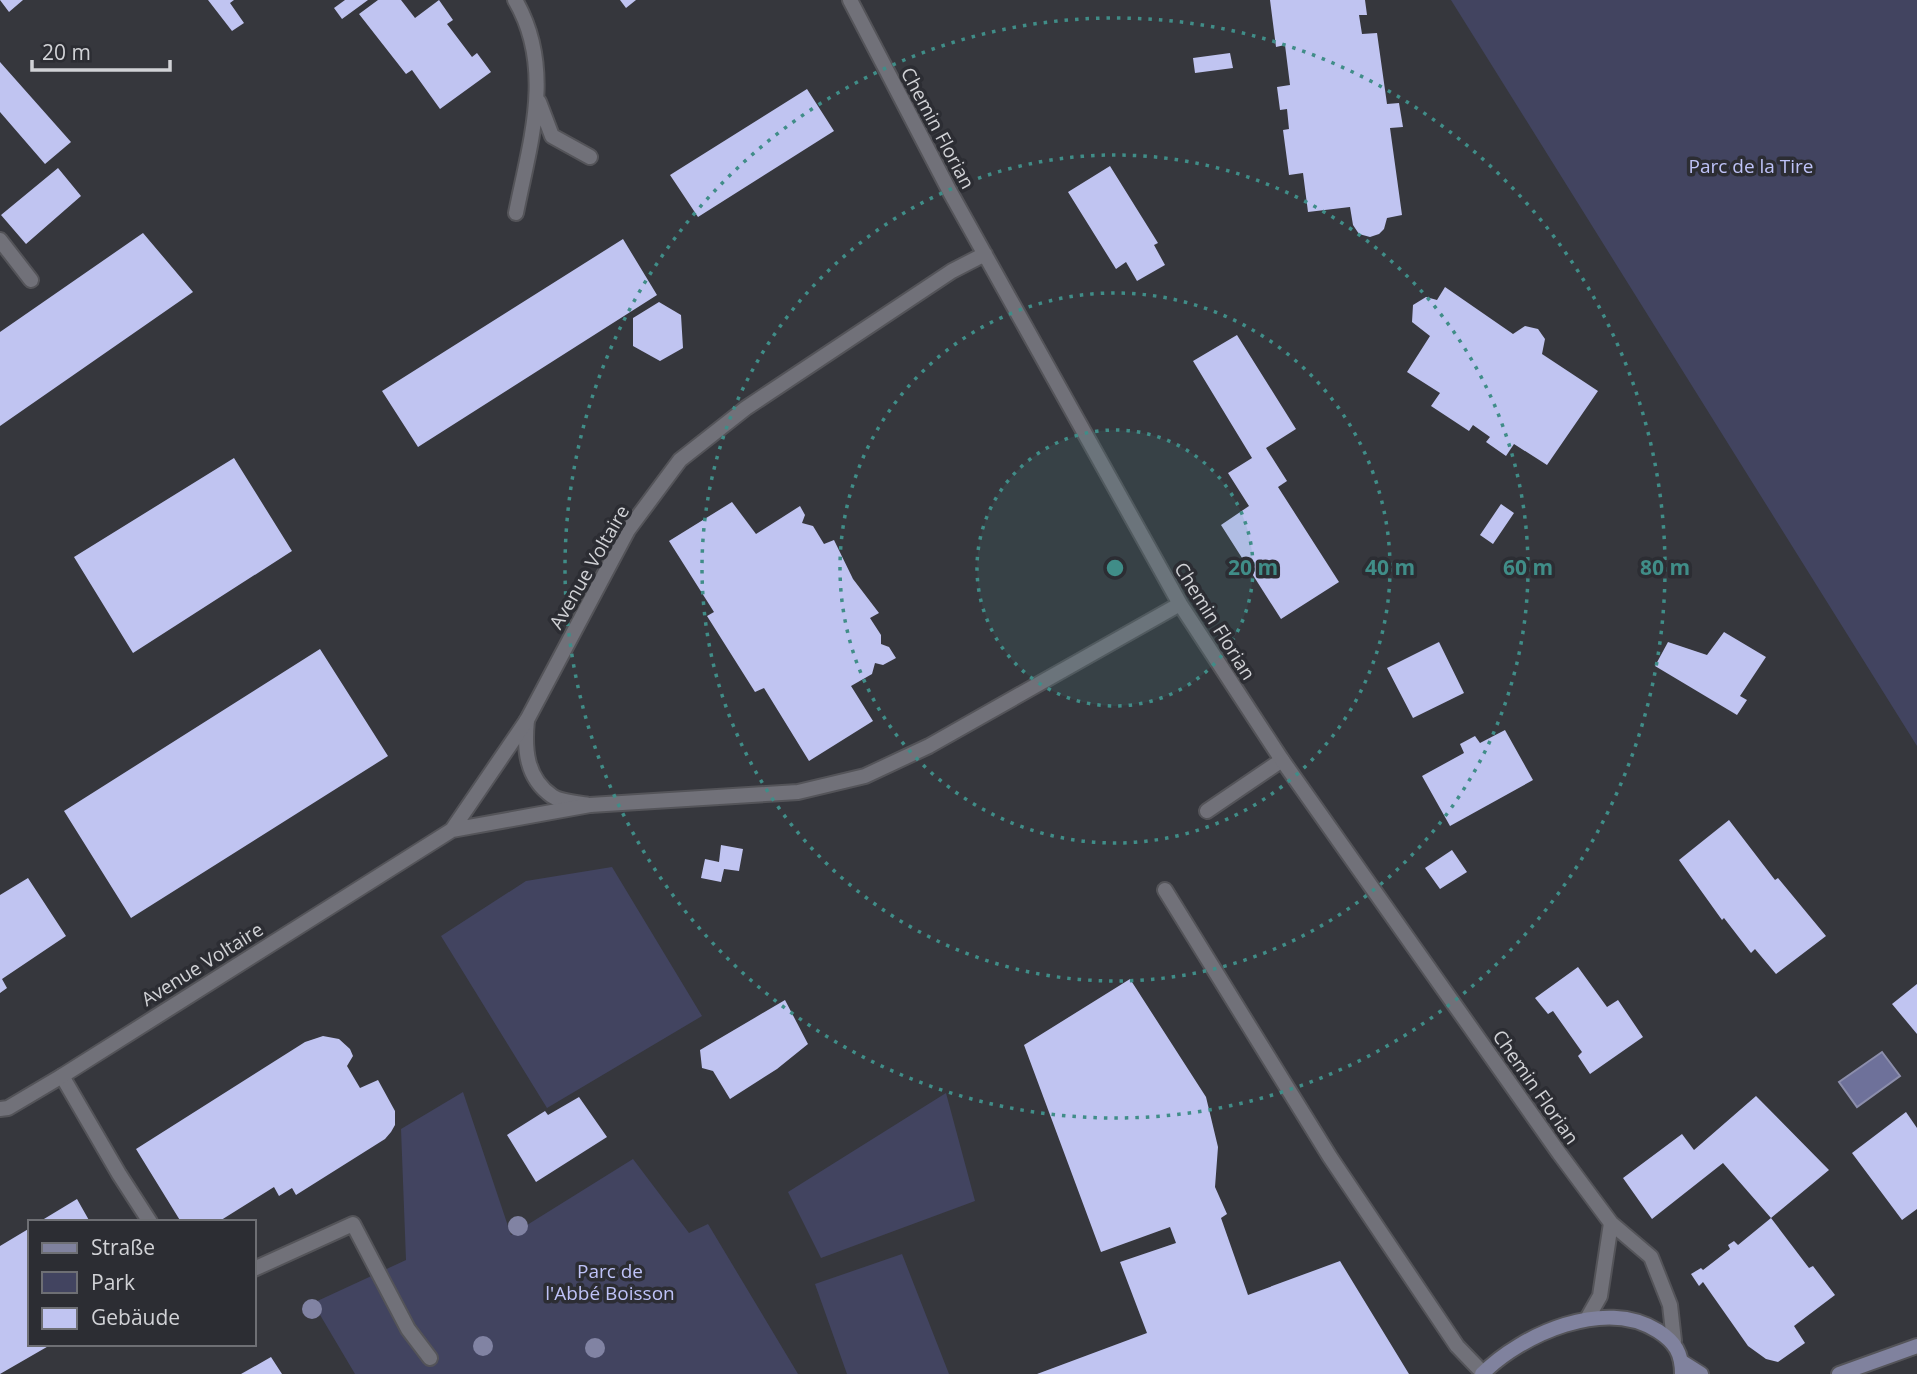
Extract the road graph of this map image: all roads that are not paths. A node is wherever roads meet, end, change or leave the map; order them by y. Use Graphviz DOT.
graph roads {
  1 [pos="515,0"];
  2 [pos="850,0"];
  3 [pos="538,101"];
  4 [pos="590,157"];
  5 [pos="516,214"];
  6 [pos="0,240"];
  7 [pos="985,254"];
  8 [pos="31,280"];
  9 [pos="1180,604"];
  10 [pos="527,720"];
  11 [pos="1282,760"];
  12 [pos="590,805"];
  13 [pos="1207,811"];
  14 [pos="452,830"];
  15 [pos="1164,890"];
  16 [pos="62,1076"];
  17 [pos="3,1113"];
  18 [pos="149,1220"];
  19 [pos="1611,1223"];
  20 [pos="256,1268"];
  21 [pos="1587,1319"];
  22 [pos="1674,1341"];
  23 [pos="1917,1346"];
  24 [pos="430,1358"];
  25 [pos="1682,1368"];
  26 [pos="1483,1374"];
  27 [pos="1701,1374"];
  28 [pos="1839,1374"];
  1 -- 3 [label="street"];
  2 -- 7 [label="street, Chemin Florian"];
  3 -- 4 [label="street"];
  3 -- 5 [label="street"];
  6 -- 8 [label="street"];
  7 -- 9 [label="street, Chemin Florian"];
  7 -- 10 [label="street, Avenue Voltaire"];
  9 -- 11 [label="street, Chemin Florian"];
  9 -- 12 [label="street, Avenue Voltaire"];
  10 -- 12 [label="street"];
  10 -- 14 [label="street, Avenue Voltaire"];
  11 -- 13 [label="street"];
  11 -- 19 [label="street, Chemin Florian"];
  12 -- 14 [label="street, Avenue Voltaire"];
  14 -- 16 [label="street, Avenue Voltaire"];
  15 -- 26 [label="street"];
  16 -- 17 [label="street, Avenue Voltaire"];
  16 -- 18 [label="street"];
  19 -- 21 [label="street"];
  19 -- 22 [label="street, Chemin Florian"];
  20 -- 24 [label="street"];
  21 -- 22 [label="main road"];
  21 -- 26 [label="main road"];
  22 -- 25 [label="main road"];
  23 -- 28 [label="main road"];
  25 -- 27 [label="main road"];
}
